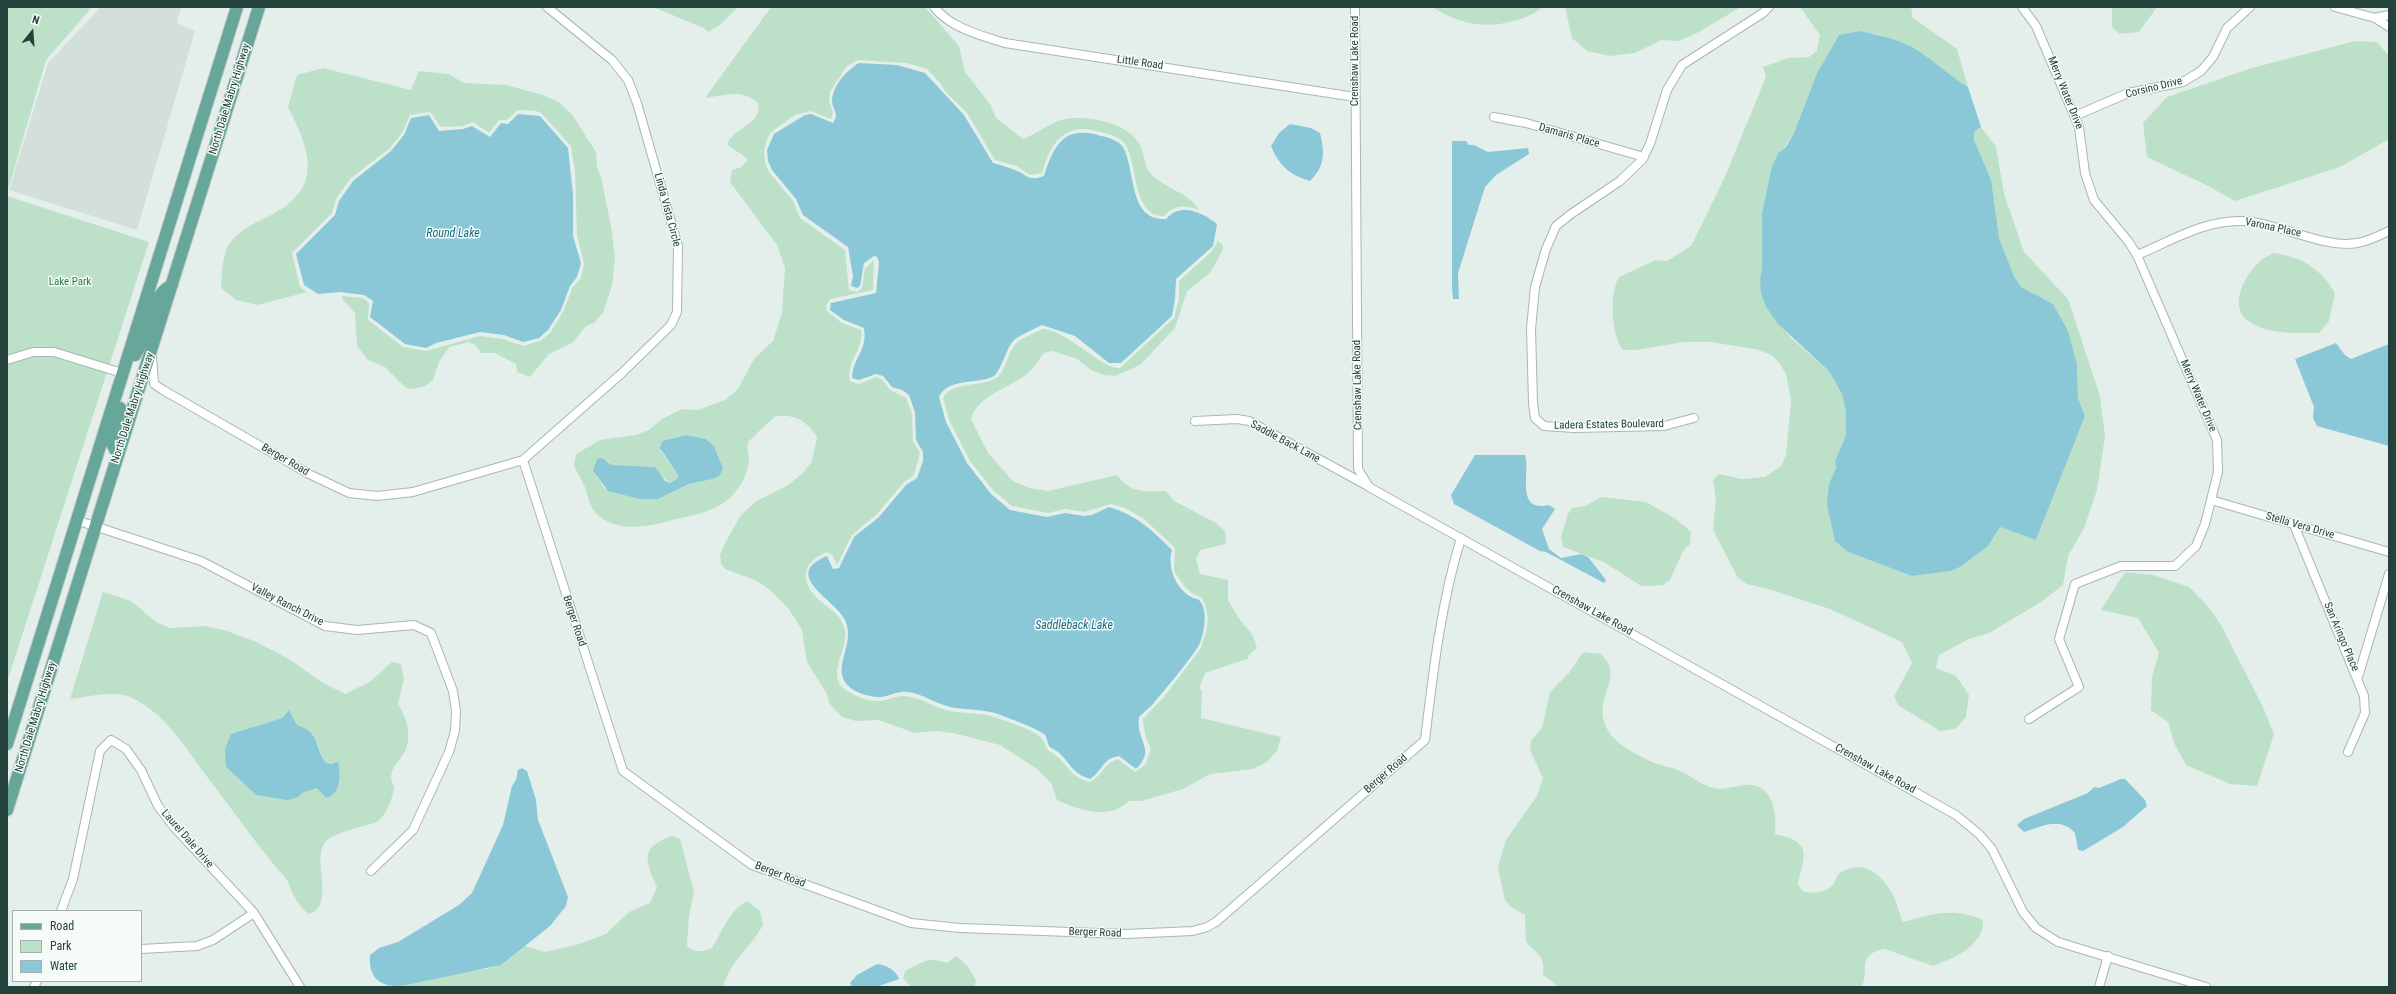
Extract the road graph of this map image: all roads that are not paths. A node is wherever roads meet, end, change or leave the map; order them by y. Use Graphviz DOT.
graph roads {
  1 [pos="236,7"];
  2 [pos="259,7"];
  3 [pos="547,7"];
  4 [pos="934,7"];
  5 [pos="1355,7"];
  6 [pos="1769,7"];
  7 [pos="2022,7"];
  8 [pos="2250,7"];
  9 [pos="2335,7"];
  10 [pos="2389,14"];
  11 [pos="2375,18"];
  12 [pos="2389,27"];
  13 [pos="1355,97"];
  14 [pos="2075,116"];
  15 [pos="1494,117"];
  16 [pos="1644,157"];
  17 [pos="2389,231"];
  18 [pos="2137,255"];
  19 [pos="172,285"];
  20 [pos="152,350"];
  21 [pos="7,360"];
  22 [pos="122,373"];
  23 [pos="1694,418"];
  24 [pos="1195,421"];
  25 [pos="117,454"];
  26 [pos="523,460"];
  27 [pos="1369,487"];
  28 [pos="2211,500"];
  29 [pos="76,520"];
  30 [pos="2294,525"];
  31 [pos="94,527"];
  32 [pos="1461,538"];
  33 [pos="2389,552"];
  34 [pos="2389,574"];
  35 [pos="2358,678"];
  36 [pos="2029,719"];
  37 [pos="7,744"];
  38 [pos="2348,752"];
  39 [pos="7,810"];
  40 [pos="371,871"];
  41 [pos="62,910"];
  42 [pos="254,913"];
  43 [pos="142,949"];
  44 [pos="2108,956"];
  45 [pos="300,987"];
  46 [pos="2099,987"];
  47 [pos="2206,987"];
  1 -- 22 [label="main road, North Dale Mabry Highway"];
  2 -- 19 [label="main road, North Dale Mabry Highway"];
  3 -- 26 [label="street, Linda Vista Circle"];
  4 -- 13 [label="street, Little Road"];
  5 -- 13 [label="street, Crenshaw Lake Road"];
  6 -- 16 [label="street, Ladera Estates Boulevard"];
  7 -- 14 [label="street, Merry Water Drive"];
  8 -- 14 [label="street, Corsino Drive"];
  9 -- 11 [label="street"];
  10 -- 11 [label="street"];
  11 -- 12 [label="street"];
  13 -- 27 [label="street, Crenshaw Lake Road"];
  14 -- 18 [label="street, Merry Water Drive"];
  15 -- 16 [label="street, Damaris Place"];
  16 -- 23 [label="street, Ladera Estates Boulevard"];
  17 -- 18 [label="street, Varona Place"];
  18 -- 28 [label="street, Merry Water Drive"];
  19 -- 20 [label="main road, North Dale Mabry Highway"];
  19 -- 22 [label="main road"];
  20 -- 25 [label="main road, North Dale Mabry Highway"];
  20 -- 26 [label="street, Berger Road"];
  21 -- 22 [label="street"];
  22 -- 25 [label="main road"];
  22 -- 29 [label="main road, North Dale Mabry Highway"];
  24 -- 27 [label="street, Saddle Back Lane"];
  25 -- 31 [label="main road, North Dale Mabry Highway"];
  26 -- 32 [label="street, Berger Road"];
  27 -- 32 [label="street, Crenshaw Lake Road"];
  28 -- 30 [label="street, Stella Vera Drive"];
  28 -- 36 [label="street, Merry Water Drive"];
  29 -- 31 [label="street, Valley Ranch Drive"];
  29 -- 37 [label="main road, North Dale Mabry Highway"];
  30 -- 33 [label="street, Stella Vera Drive"];
  30 -- 35 [label="street, San Aringo Place"];
  31 -- 39 [label="main road, North Dale Mabry Highway"];
  31 -- 40 [label="street, Valley Ranch Drive"];
  32 -- 44 [label="street, Crenshaw Lake Road"];
  34 -- 35 [label="street"];
  35 -- 38 [label="street, San Aringo Place"];
  41 -- 42 [label="street, Laurel Dale Drive"];
  42 -- 43 [label="street"];
  42 -- 45 [label="street, Laurel Dale Drive"];
  44 -- 46 [label="street"];
  44 -- 47 [label="street, Crenshaw Lake Road"];
}
